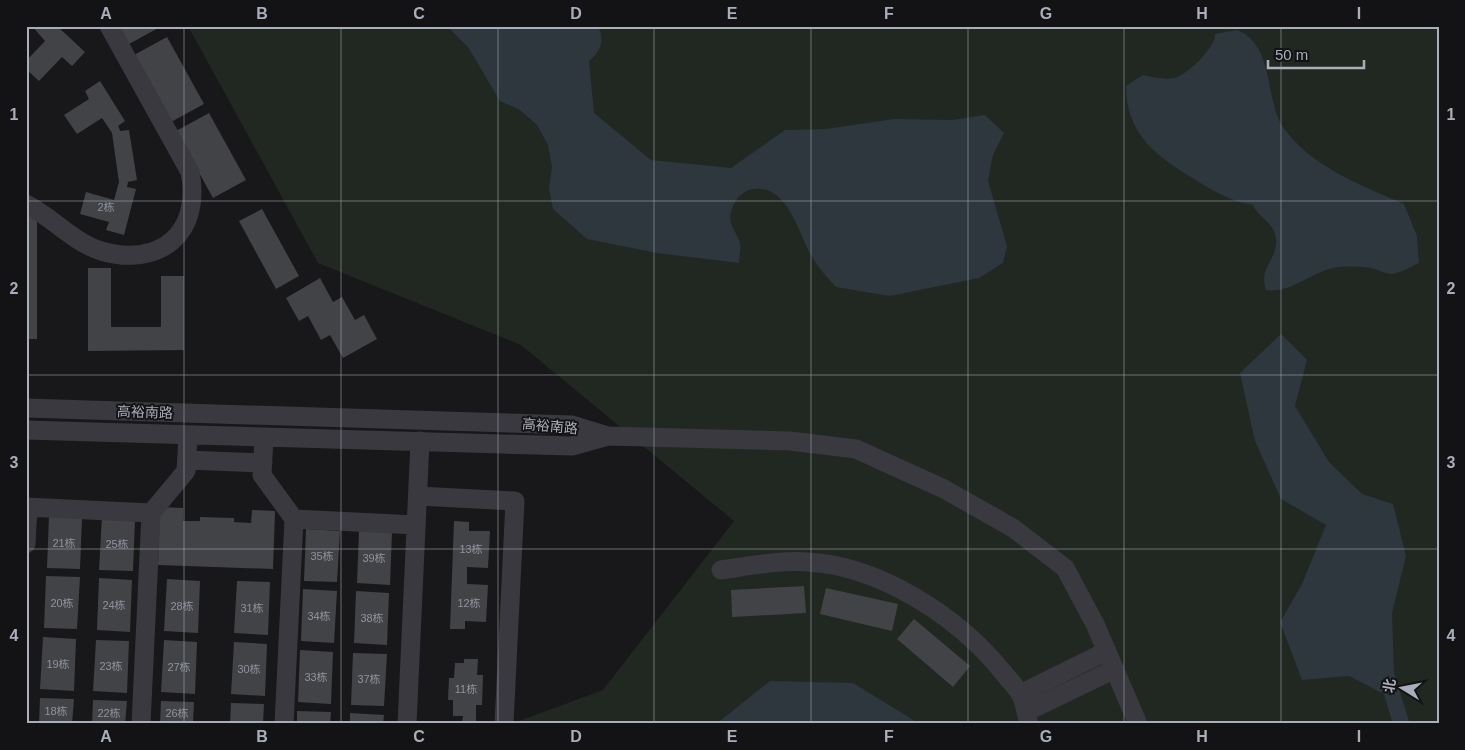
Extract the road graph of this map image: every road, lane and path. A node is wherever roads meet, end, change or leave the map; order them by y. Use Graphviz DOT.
graph roads {
  1 [pos="109,26"];
  2 [pos="26,204"];
  3 [pos="26,408"];
  4 [pos="26,430"];
  5 [pos="188,435"];
  6 [pos="608,436"];
  7 [pos="264,437"];
  8 [pos="420,442"];
  9 [pos="186,460"];
  10 [pos="263,463"];
  11 [pos="418,496"];
  12 [pos="27,507"];
  13 [pos="151,513"];
  14 [pos="294,520"];
  15 [pos="416,525"];
  16 [pos="26,544"];
  17 [pos="721,570"];
  18 [pos="1107,651"];
  19 [pos="1115,669"];
  20 [pos="1025,710"];
  21 [pos="141,724"];
  22 [pos="284,724"];
  23 [pos="407,724"];
  24 [pos="504,724"];
  25 [pos="1138,724"];
  1 -- 2 [label="street"];
  3 -- 6 [label="street, 高裕南路"];
  4 -- 5 [label="street, 高裕南路"];
  5 -- 7 [label="street, 高裕南路"];
  5 -- 9 [label="street"];
  6 -- 8 [label="street, 高裕南路"];
  6 -- 18 [label="street"];
  7 -- 8 [label="street, 高裕南路"];
  7 -- 10 [label="street"];
  8 -- 11 [label="street"];
  9 -- 10 [label="street"];
  9 -- 13 [label="street"];
  10 -- 14 [label="street"];
  11 -- 15 [label="street"];
  11 -- 24 [label="street"];
  12 -- 13 [label="street"];
  12 -- 16 [label="street"];
  13 -- 21 [label="street"];
  14 -- 15 [label="street"];
  14 -- 22 [label="street"];
  15 -- 23 [label="street"];
  17 -- 20 [label="street"];
  18 -- 19 [label="street"];
  18 -- 20 [label="street"];
  19 -- 20 [label="street"];
  19 -- 25 [label="street"];
}
